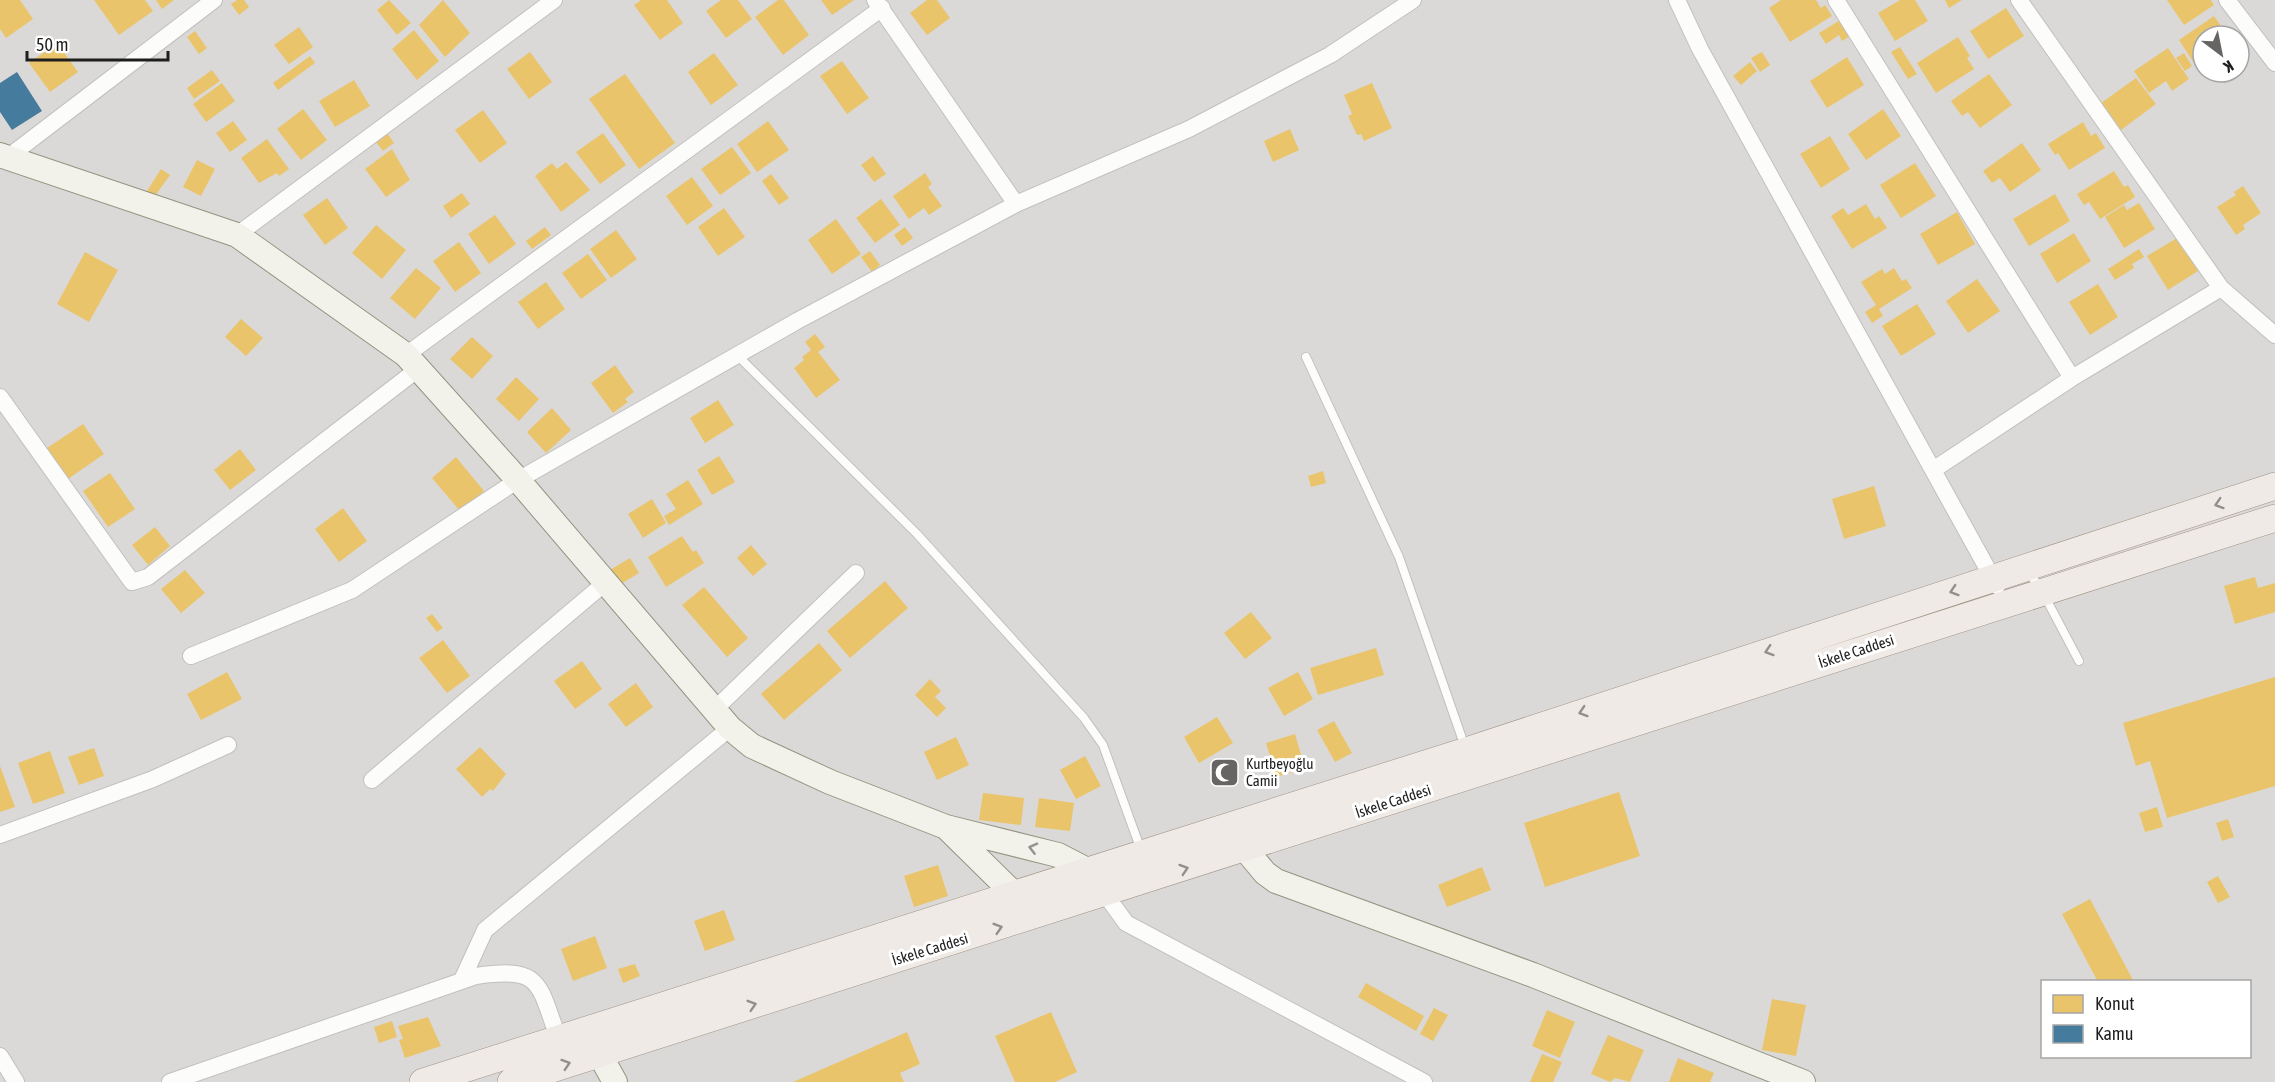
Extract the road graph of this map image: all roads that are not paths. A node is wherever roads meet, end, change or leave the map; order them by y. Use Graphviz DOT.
graph roads {
  1 [pos="214,0"];
  2 [pos="554,0"];
  3 [pos="1413,0"];
  4 [pos="1677,0"];
  5 [pos="1836,0"];
  6 [pos="2019,0"];
  7 [pos="2227,0"];
  8 [pos="878,4"];
  9 [pos="2275,63"];
  10 [pos="3,156"];
  11 [pos="1016,204"];
  12 [pos="237,235"];
  13 [pos="2221,288"];
  14 [pos="2273,329"];
  15 [pos="736,355"];
  16 [pos="1306,357"];
  17 [pos="412,362"];
  18 [pos="2072,378"];
  19 [pos="0,397"];
  20 [pos="1933,470"];
  21 [pos="518,480"];
  22 [pos="2275,486"];
  23 [pos="2275,518"];
  24 [pos="2026,567"];
  25 [pos="856,573"];
  26 [pos="1994,578"];
  27 [pos="605,583"];
  28 [pos="2042,591"];
  29 [pos="2004,603"];
  30 [pos="191,656"];
  31 [pos="2079,661"];
  32 [pos="714,710"];
  33 [pos="730,728"];
  34 [pos="228,745"];
  35 [pos="1466,751"];
  36 [pos="372,780"];
  37 [pos="946,826"];
  38 [pos="0,835"];
  39 [pos="1245,849"];
  40 [pos="1142,853"];
  41 [pos="1087,870"];
  42 [pos="1014,894"];
  43 [pos="1105,894"];
  44 [pos="462,980"];
  45 [pos="586,1029"];
  46 [pos="558,1038"];
  47 [pos="600,1053"];
  48 [pos="0,1056"];
  49 [pos="16,1082"];
  50 [pos="170,1082"];
  51 [pos="423,1082"];
  52 [pos="511,1082"];
  53 [pos="615,1082"];
  54 [pos="1424,1082"];
  55 [pos="1803,1082"];
  1 -- 10 [label="street"];
  2 -- 12 [label="street"];
  3 -- 11 [label="street"];
  4 -- 20 [label="street"];
  5 -- 18 [label="street"];
  6 -- 13 [label="street"];
  7 -- 9 [label="street"];
  8 -- 11 [label="street"];
  8 -- 17 [label="street"];
  10 -- 12 [label="street"];
  11 -- 15 [label="street"];
  12 -- 17 [label="street"];
  13 -- 14 [label="street"];
  13 -- 18 [label="street"];
  15 -- 21 [label="street"];
  15 -- 40 [label="lane"];
  16 -- 35 [label="lane"];
  17 -- 19 [label="street"];
  17 -- 21 [label="street"];
  18 -- 20 [label="street"];
  20 -- 26 [label="street"];
  21 -- 27 [label="street"];
  21 -- 30 [label="street"];
  22 -- 24 [label="main road, one-way"];
  23 -- 28 [label="main road, İskele Caddesi"];
  24 -- 26 [label="main road"];
  24 -- 28 [label="lane"];
  25 -- 32 [label="street"];
  26 -- 29 [label="street"];
  26 -- 35 [label="main road, one-way"];
  27 -- 32 [label="street"];
  27 -- 36 [label="street"];
  28 -- 29 [label="main road, İskele Caddesi"];
  28 -- 31 [label="lane"];
  29 -- 39 [label="main road, İskele Caddesi"];
  32 -- 33 [label="street"];
  33 -- 37 [label="street"];
  33 -- 44 [label="street"];
  34 -- 38 [label="street"];
  35 -- 40 [label="main road"];
  41 -- 37 [label="street, one-way"];
  37 -- 42 [label="street"];
  43 -- 39 [label="main road, İskele Caddesi, one-way"];
  39 -- 55 [label="street"];
  40 -- 41 [label="main road"];
  41 -- 42 [label="main road"];
  42 -- 45 [label="main road"];
  47 -- 43 [label="main road, İskele Caddesi, one-way"];
  43 -- 54 [label="street"];
  44 -- 46 [label="street"];
  44 -- 50 [label="street"];
  45 -- 46 [label="main road"];
  45 -- 47 [label="street"];
  46 -- 51 [label="main road"];
  52 -- 47 [label="main road, İskele Caddesi, one-way"];
  47 -- 53 [label="street"];
  48 -- 49 [label="street"];
}
